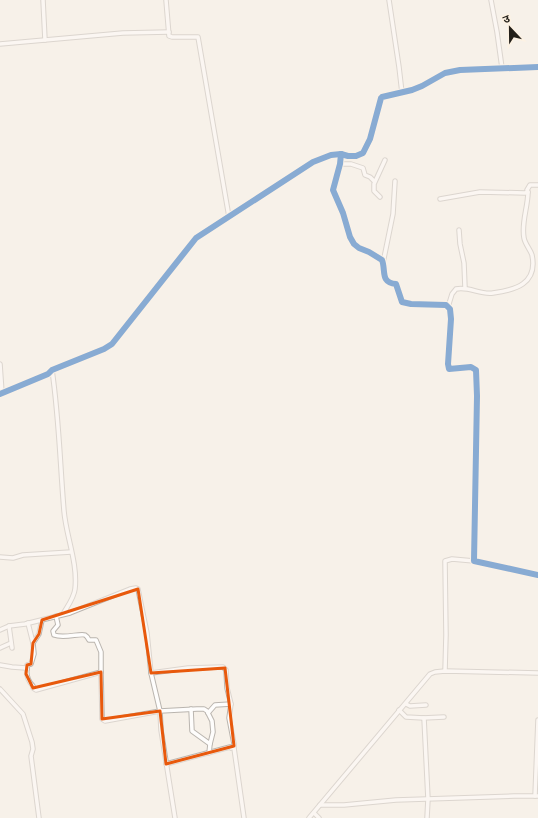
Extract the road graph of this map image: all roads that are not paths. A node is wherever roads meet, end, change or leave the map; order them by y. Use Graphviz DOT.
graph roads {
  1 [pos="43,0"];
  2 [pos="166,0"];
  3 [pos="389,0"];
  4 [pos="491,0"];
  5 [pos="170,32"];
  6 [pos="45,40"];
  7 [pos="0,44"];
  8 [pos="538,66"];
  9 [pos="502,68"];
  10 [pos="402,93"];
  11 [pos="341,154"];
  12 [pos="384,160"];
  13 [pos="340,164"];
  14 [pos="394,181"];
  15 [pos="374,182"];
  16 [pos="538,185"];
  17 [pos="528,192"];
  18 [pos="380,197"];
  19 [pos="440,199"];
  20 [pos="229,217"];
  21 [pos="459,230"];
  22 [pos="383,263"];
  23 [pos="465,288"];
  24 [pos="448,306"];
  25 [pos="0,364"];
  26 [pos="52,370"];
  27 [pos="1,393"];
  28 [pos="71,552"];
  29 [pos="0,557"];
  30 [pos="474,561"];
  31 [pos="538,576"];
  32 [pos="66,614"];
  33 [pos="56,616"];
  34 [pos="42,620"];
  35 [pos="28,623"];
  36 [pos="9,626"];
  37 [pos="0,630"];
  38 [pos="11,643"];
  39 [pos="33,643"];
  40 [pos="0,648"];
  41 [pos="12,648"];
  42 [pos="0,665"];
  43 [pos="27,669"];
  44 [pos="445,671"];
  45 [pos="101,672"];
  46 [pos="152,672"];
  47 [pos="538,673"];
  48 [pos="0,689"];
  49 [pos="231,704"];
  50 [pos="406,704"];
  51 [pos="426,705"];
  52 [pos="191,709"];
  53 [pos="399,710"];
  54 [pos="160,711"];
  55 [pos="208,713"];
  56 [pos="444,717"];
  57 [pos="423,718"];
  58 [pos="538,720"];
  59 [pos="210,744"];
  60 [pos="231,748"];
  61 [pos="209,753"];
  62 [pos="166,764"];
  63 [pos="536,796"];
  64 [pos="428,799"];
  65 [pos="320,805"];
  66 [pos="314,813"];
  67 [pos="37,818"];
  68 [pos="175,818"];
  69 [pos="244,818"];
  70 [pos="309,818"];
  71 [pos="319,818"];
  72 [pos="427,818"];
  1 -- 6 [label="street"];
  2 -- 5 [label="street"];
  3 -- 10 [label="street"];
  4 -- 9 [label="street"];
  5 -- 6 [label="street"];
  5 -- 20 [label="street"];
  6 -- 7 [label="street"];
  8 -- 9 [label="street"];
  9 -- 10 [label="street"];
  10 -- 11 [label="street"];
  11 -- 13 [label="street"];
  11 -- 20 [label="street"];
  12 -- 15 [label="street"];
  13 -- 15 [label="street"];
  13 -- 22 [label="street"];
  14 -- 22 [label="street"];
  15 -- 18 [label="street"];
  16 -- 17 [label="street"];
  17 -- 19 [label="street"];
  17 -- 23 [label="street"];
  20 -- 26 [label="street"];
  21 -- 23 [label="street"];
  22 -- 24 [label="street"];
  23 -- 24 [label="street"];
  24 -- 30 [label="street"];
  25 -- 27 [label="street"];
  26 -- 27 [label="street"];
  26 -- 28 [label="street"];
  28 -- 29 [label="street"];
  28 -- 32 [label="street"];
  30 -- 31 [label="street"];
  30 -- 44 [label="street"];
  32 -- 33 [label="street"];
  32 -- 46 [label="street"];
  33 -- 34 [label="street"];
  33 -- 45 [label="street"];
  34 -- 35 [label="street"];
  34 -- 39 [label="street"];
  35 -- 36 [label="street"];
  35 -- 39 [label="street"];
  36 -- 37 [label="street"];
  36 -- 38 [label="street"];
  38 -- 40 [label="street"];
  38 -- 41 [label="street"];
  39 -- 43 [label="street"];
  42 -- 43 [label="street"];
  43 -- 45 [label="street"];
  44 -- 47 [label="street"];
  44 -- 50 [label="street"];
  45 -- 54 [label="street"];
  46 -- 49 [label="street"];
  46 -- 54 [label="street"];
  48 -- 67 [label="street"];
  49 -- 55 [label="street"];
  49 -- 60 [label="street"];
  50 -- 51 [label="street"];
  50 -- 53 [label="street"];
  52 -- 54 [label="street"];
  52 -- 55 [label="street"];
  52 -- 59 [label="street"];
  53 -- 57 [label="street"];
  53 -- 65 [label="street"];
  54 -- 62 [label="street"];
  55 -- 59 [label="street"];
  56 -- 57 [label="street"];
  57 -- 64 [label="street"];
  58 -- 63 [label="street"];
  59 -- 61 [label="street"];
  60 -- 61 [label="street"];
  60 -- 69 [label="street"];
  61 -- 62 [label="street"];
  62 -- 68 [label="street"];
  63 -- 64 [label="street"];
  64 -- 65 [label="street"];
  64 -- 72 [label="street"];
  65 -- 66 [label="street"];
  66 -- 70 [label="street"];
  66 -- 71 [label="street"];
}
